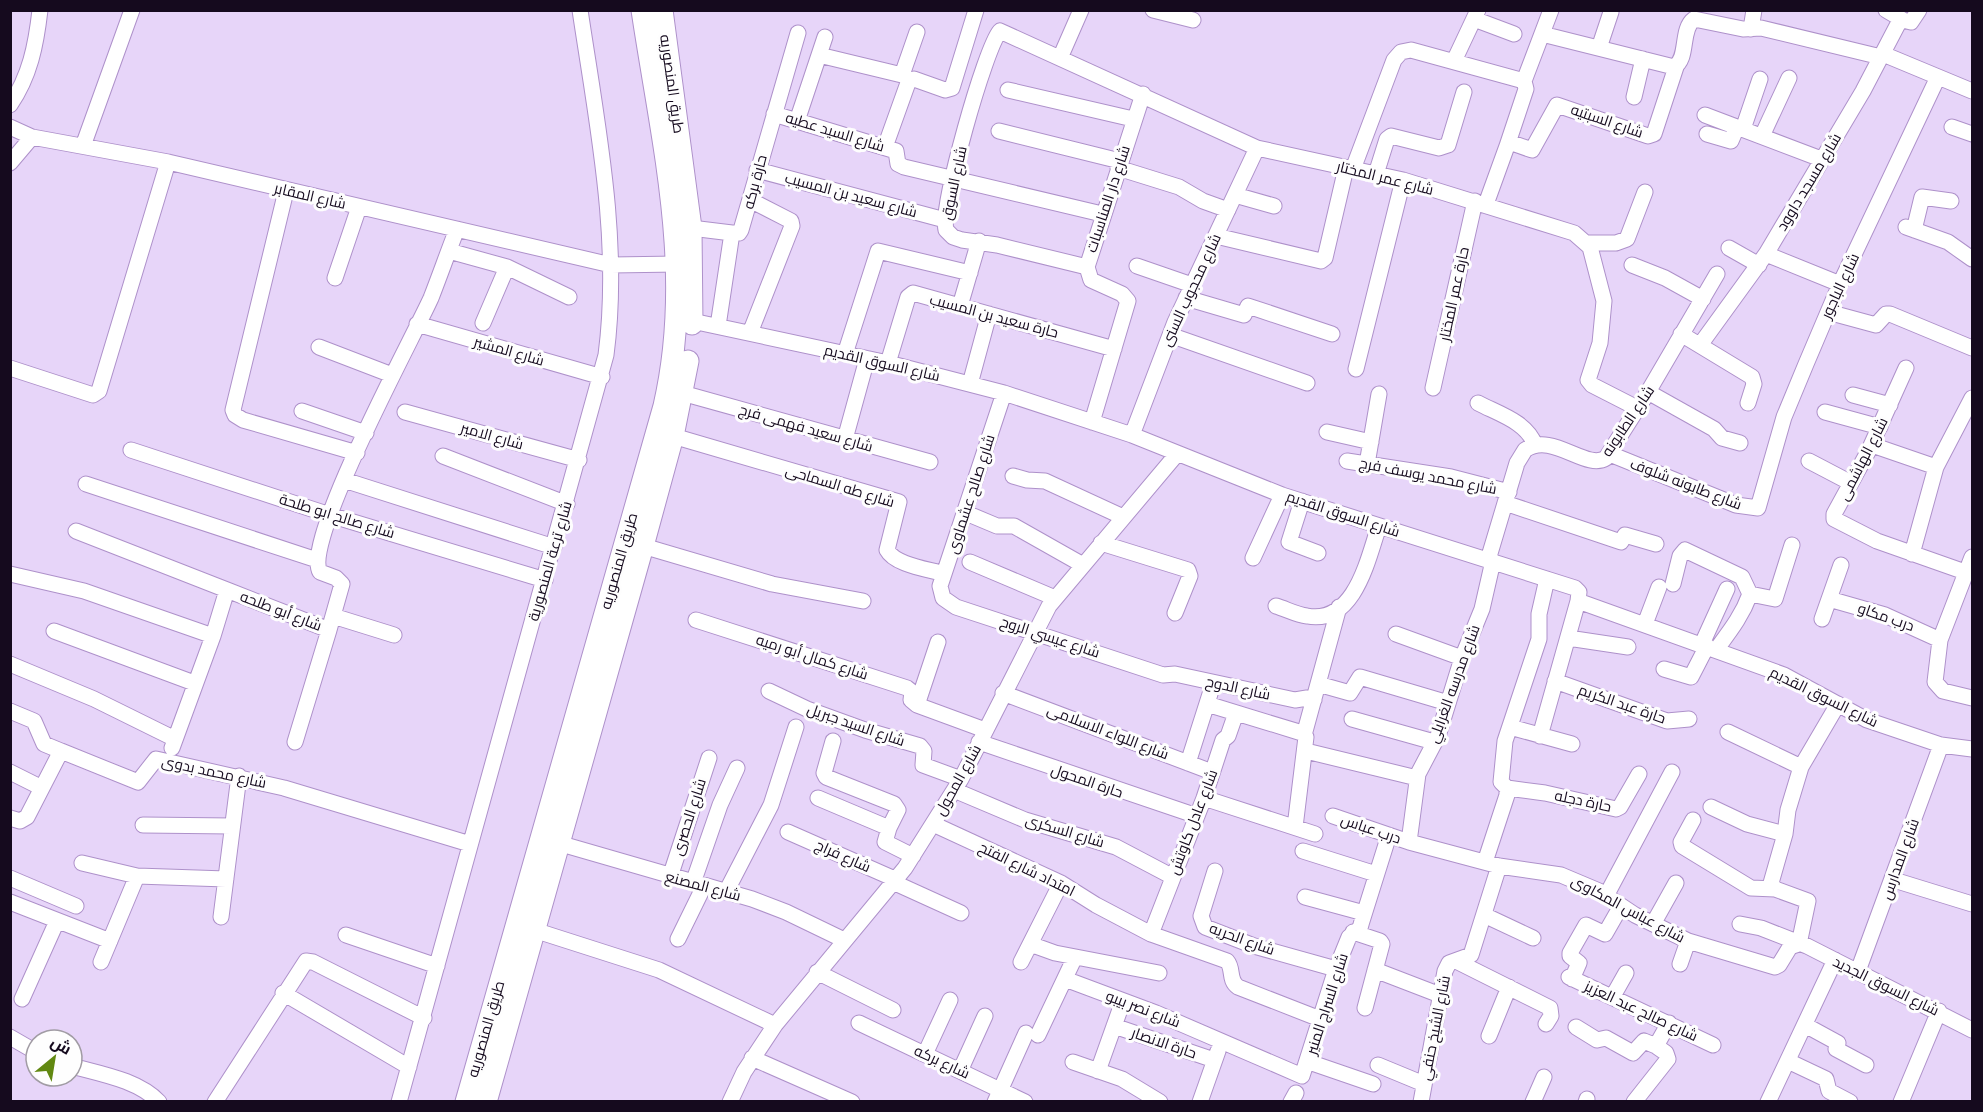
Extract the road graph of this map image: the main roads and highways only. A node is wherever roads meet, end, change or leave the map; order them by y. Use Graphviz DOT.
graph roads {
  1 [pos="642,10"];
  2 [pos="662,10"];
  3 [pos="595,676"];
  4 [pos="466,1101"];
  5 [pos="486,1101"];
  1 -- 3 [label="main road, طريق المنصوريه"];
  2 -- 3 [label="main road, طريق المنصوريه"];
  3 -- 4 [label="main road, طريق المنصوريه"];
  3 -- 5 [label="main road, طريق المنصوريه"];
}
